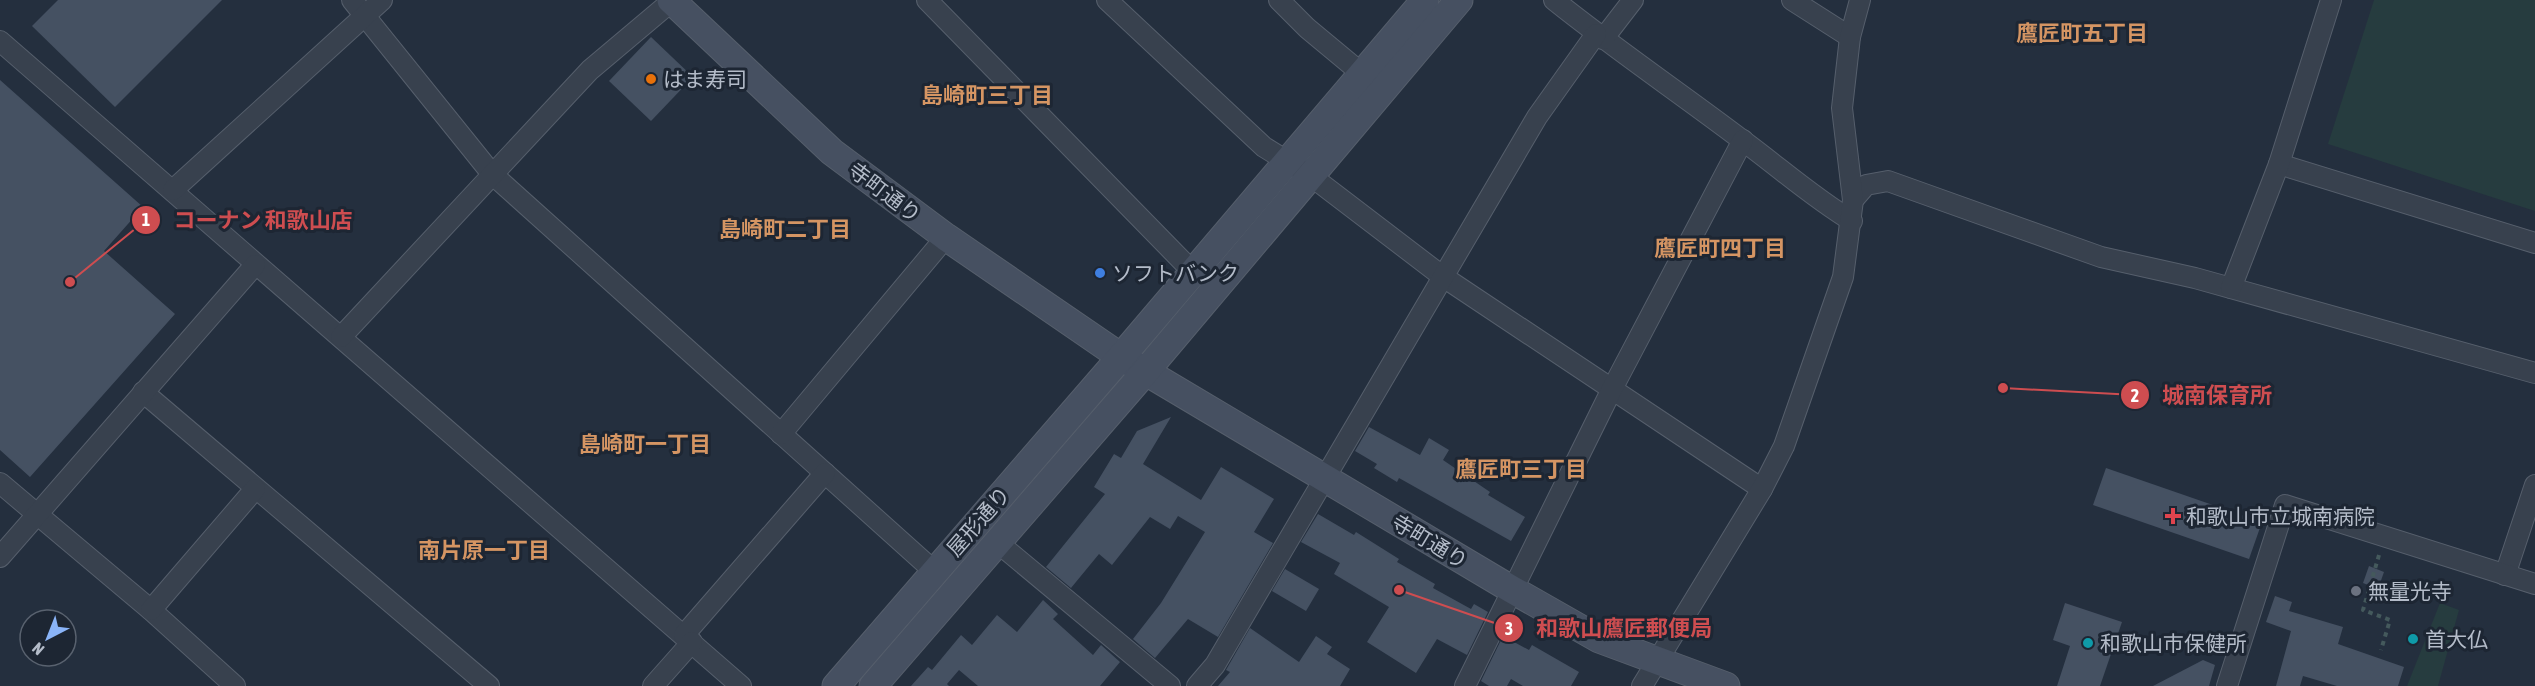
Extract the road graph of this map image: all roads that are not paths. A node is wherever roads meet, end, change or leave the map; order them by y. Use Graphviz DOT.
graph roads {
  1 [pos="382,0"];
  2 [pos="672,0"];
  3 [pos="927,0"];
  4 [pos="1107,0"];
  5 [pos="1279,0"];
  6 [pos="1425,0"];
  7 [pos="1459,0"];
  8 [pos="1554,0"];
  9 [pos="1633,0"];
  10 [pos="1792,0"];
  11 [pos="1860,0"];
  12 [pos="2331,0"];
  13 [pos="358,8"];
  14 [pos="1600,36"];
  15 [pos="1850,37"];
  16 [pos="0,41"];
  17 [pos="1373,83"];
  18 [pos="1743,140"];
  19 [pos="1288,163"];
  20 [pos="2279,164"];
  21 [pos="492,174"];
  22 [pos="1311,176"];
  23 [pos="173,190"];
  24 [pos="1853,200"];
  25 [pos="1852,221"];
  26 [pos="946,237"];
  27 [pos="2535,243"];
  28 [pos="255,265"];
  29 [pos="1194,273"];
  30 [pos="1442,276"];
  31 [pos="2231,288"];
  32 [pos="341,338"];
  33 [pos="1121,357"];
  34 [pos="1144,372"];
  35 [pos="2535,372"];
  36 [pos="1611,391"];
  37 [pos="143,392"];
  38 [pos="781,434"];
  39 [pos="825,473"];
  40 [pos="1325,479"];
  41 [pos="0,483"];
  42 [pos="2535,485"];
  43 [pos="255,489"];
  44 [pos="1762,489"];
  45 [pos="36,515"];
  46 [pos="997,542"];
  47 [pos="0,557"];
  48 [pos="935,572"];
  49 [pos="2505,575"];
  50 [pos="2535,584"];
  51 [pos="1511,589"];
  52 [pos="151,610"];
  53 [pos="688,638"];
  54 [pos="1657,661"];
  55 [pos="235,686"];
  56 [pos="489,686"];
  57 [pos="653,686"];
  58 [pos="741,686"];
  59 [pos="836,686"];
  60 [pos="873,686"];
  61 [pos="1170,686"];
  62 [pos="1197,686"];
  63 [pos="1465,686"];
  64 [pos="1642,686"];
  65 [pos="1726,686"];
  66 [pos="2227,686"];
  1 -- 13 [label="street"];
  2 -- 21 [label="street"];
  2 -- 26 [label="street, 寺町通り"];
  3 -- 29 [label="street"];
  4 -- 19 [label="street"];
  5 -- 17 [label="street"];
  6 -- 17 [label="street"];
  7 -- 17 [label="street"];
  8 -- 14 [label="street"];
  9 -- 14 [label="street"];
  10 -- 15 [label="street"];
  11 -- 15 [label="street"];
  12 -- 20 [label="street"];
  13 -- 21 [label="street"];
  13 -- 23 [label="street"];
  14 -- 18 [label="street"];
  14 -- 30 [label="street"];
  15 -- 24 [label="street"];
  16 -- 23 [label="street"];
  17 -- 19 [label="street, 屋形通り"];
  17 -- 22 [label="street, 屋形通り"];
  18 -- 25 [label="street"];
  18 -- 36 [label="street"];
  19 -- 22 [label="street"];
  19 -- 29 [label="street, 屋形通り"];
  20 -- 27 [label="street"];
  20 -- 31 [label="street"];
  21 -- 32 [label="street"];
  21 -- 38 [label="street"];
  22 -- 30 [label="street"];
  22 -- 34 [label="street, 屋形通り"];
  23 -- 28 [label="street"];
  24 -- 25 [label="street"];
  24 -- 31 [label="street"];
  25 -- 44 [label="street"];
  26 -- 33 [label="street, 寺町通り"];
  26 -- 38 [label="street"];
  28 -- 32 [label="street"];
  28 -- 37 [label="street"];
  29 -- 33 [label="street, 屋形通り"];
  30 -- 36 [label="street"];
  30 -- 40 [label="street"];
  31 -- 35 [label="street"];
  32 -- 53 [label="street"];
  33 -- 34 [label="street, 寺町通り"];
  33 -- 48 [label="street, 屋形通り"];
  34 -- 40 [label="street, 寺町通り"];
  34 -- 46 [label="street, 屋形通り"];
  36 -- 44 [label="street"];
  36 -- 51 [label="street"];
  37 -- 43 [label="street"];
  37 -- 45 [label="street"];
  38 -- 39 [label="street"];
  39 -- 48 [label="street"];
  39 -- 53 [label="street"];
  40 -- 51 [label="street, 寺町通り"];
  40 -- 62 [label="street"];
  41 -- 45 [label="street"];
  42 -- 49 [label="street"];
  43 -- 52 [label="street"];
  43 -- 56 [label="street"];
  44 -- 54 [label="street"];
  45 -- 47 [label="street"];
  45 -- 52 [label="street"];
  46 -- 60 [label="street, 屋形通り"];
  46 -- 61 [label="street"];
  48 -- 59 [label="street, 屋形通り"];
  49 -- 50 [label="street"];
  49 -- 66 [label="street"];
  51 -- 54 [label="street, 寺町通り"];
  51 -- 63 [label="street"];
  52 -- 55 [label="street"];
  53 -- 57 [label="street"];
  53 -- 58 [label="street"];
  54 -- 64 [label="street"];
  54 -- 65 [label="street, 寺町通り"];
}
